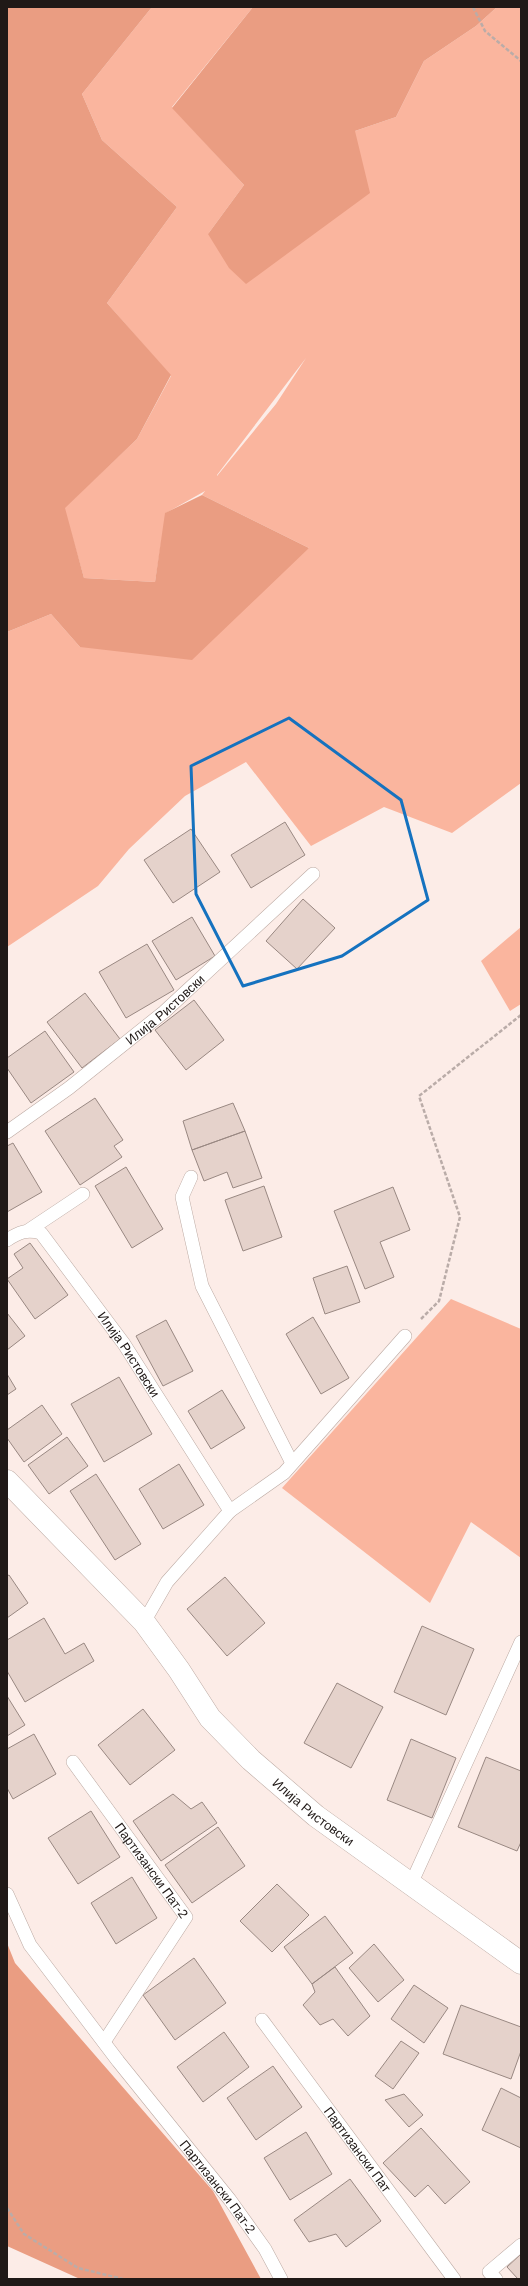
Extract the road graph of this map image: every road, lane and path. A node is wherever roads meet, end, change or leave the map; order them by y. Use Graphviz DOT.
graph roads {
  1 [pos="473,7"];
  2 [pos="521,61"];
  3 [pos="313,874"];
  4 [pos="521,1016"];
  5 [pos="7,1132"];
  6 [pos="191,1177"];
  7 [pos="83,1194"];
  8 [pos="29,1230"];
  9 [pos="7,1240"];
  10 [pos="406,1336"];
  11 [pos="292,1463"];
  12 [pos="7,1481"];
  13 [pos="230,1511"];
  14 [pos="144,1622"];
  15 [pos="521,1642"];
  16 [pos="73,1762"];
  17 [pos="411,1884"];
  18 [pos="7,1894"];
  19 [pos="521,1963"];
  20 [pos="262,2020"];
  21 [pos="104,2042"];
  22 [pos="7,2208"];
  23 [pos="521,2245"];
  24 [pos="123,2279"];
  25 [pos="281,2279"];
  26 [pos="454,2279"];
  27 [pos="496,2279"];
  1 -- 2 [label="path"];
  3 -- 5 [label="lane, Илија Ристовски"];
  4 -- 10 [label="path"];
  6 -- 11 [label="lane"];
  7 -- 8 [label="lane"];
  8 -- 9 [label="lane"];
  8 -- 13 [label="lane, Илија Ристовски"];
  10 -- 11 [label="lane"];
  11 -- 13 [label="lane"];
  12 -- 14 [label="street, Илија Ристовски"];
  13 -- 14 [label="lane"];
  14 -- 17 [label="street, Илија Ристовски"];
  15 -- 17 [label="lane"];
  16 -- 21 [label="lane, Партизански Пат-2"];
  17 -- 19 [label="street, Илија Ристовски"];
  18 -- 21 [label="lane, Партизански Пат-2"];
  20 -- 26 [label="lane, Партизански Пат"];
  21 -- 25 [label="lane, Партизански Пат-2"];
  22 -- 24 [label="path"];
  23 -- 27 [label="lane"];
}
